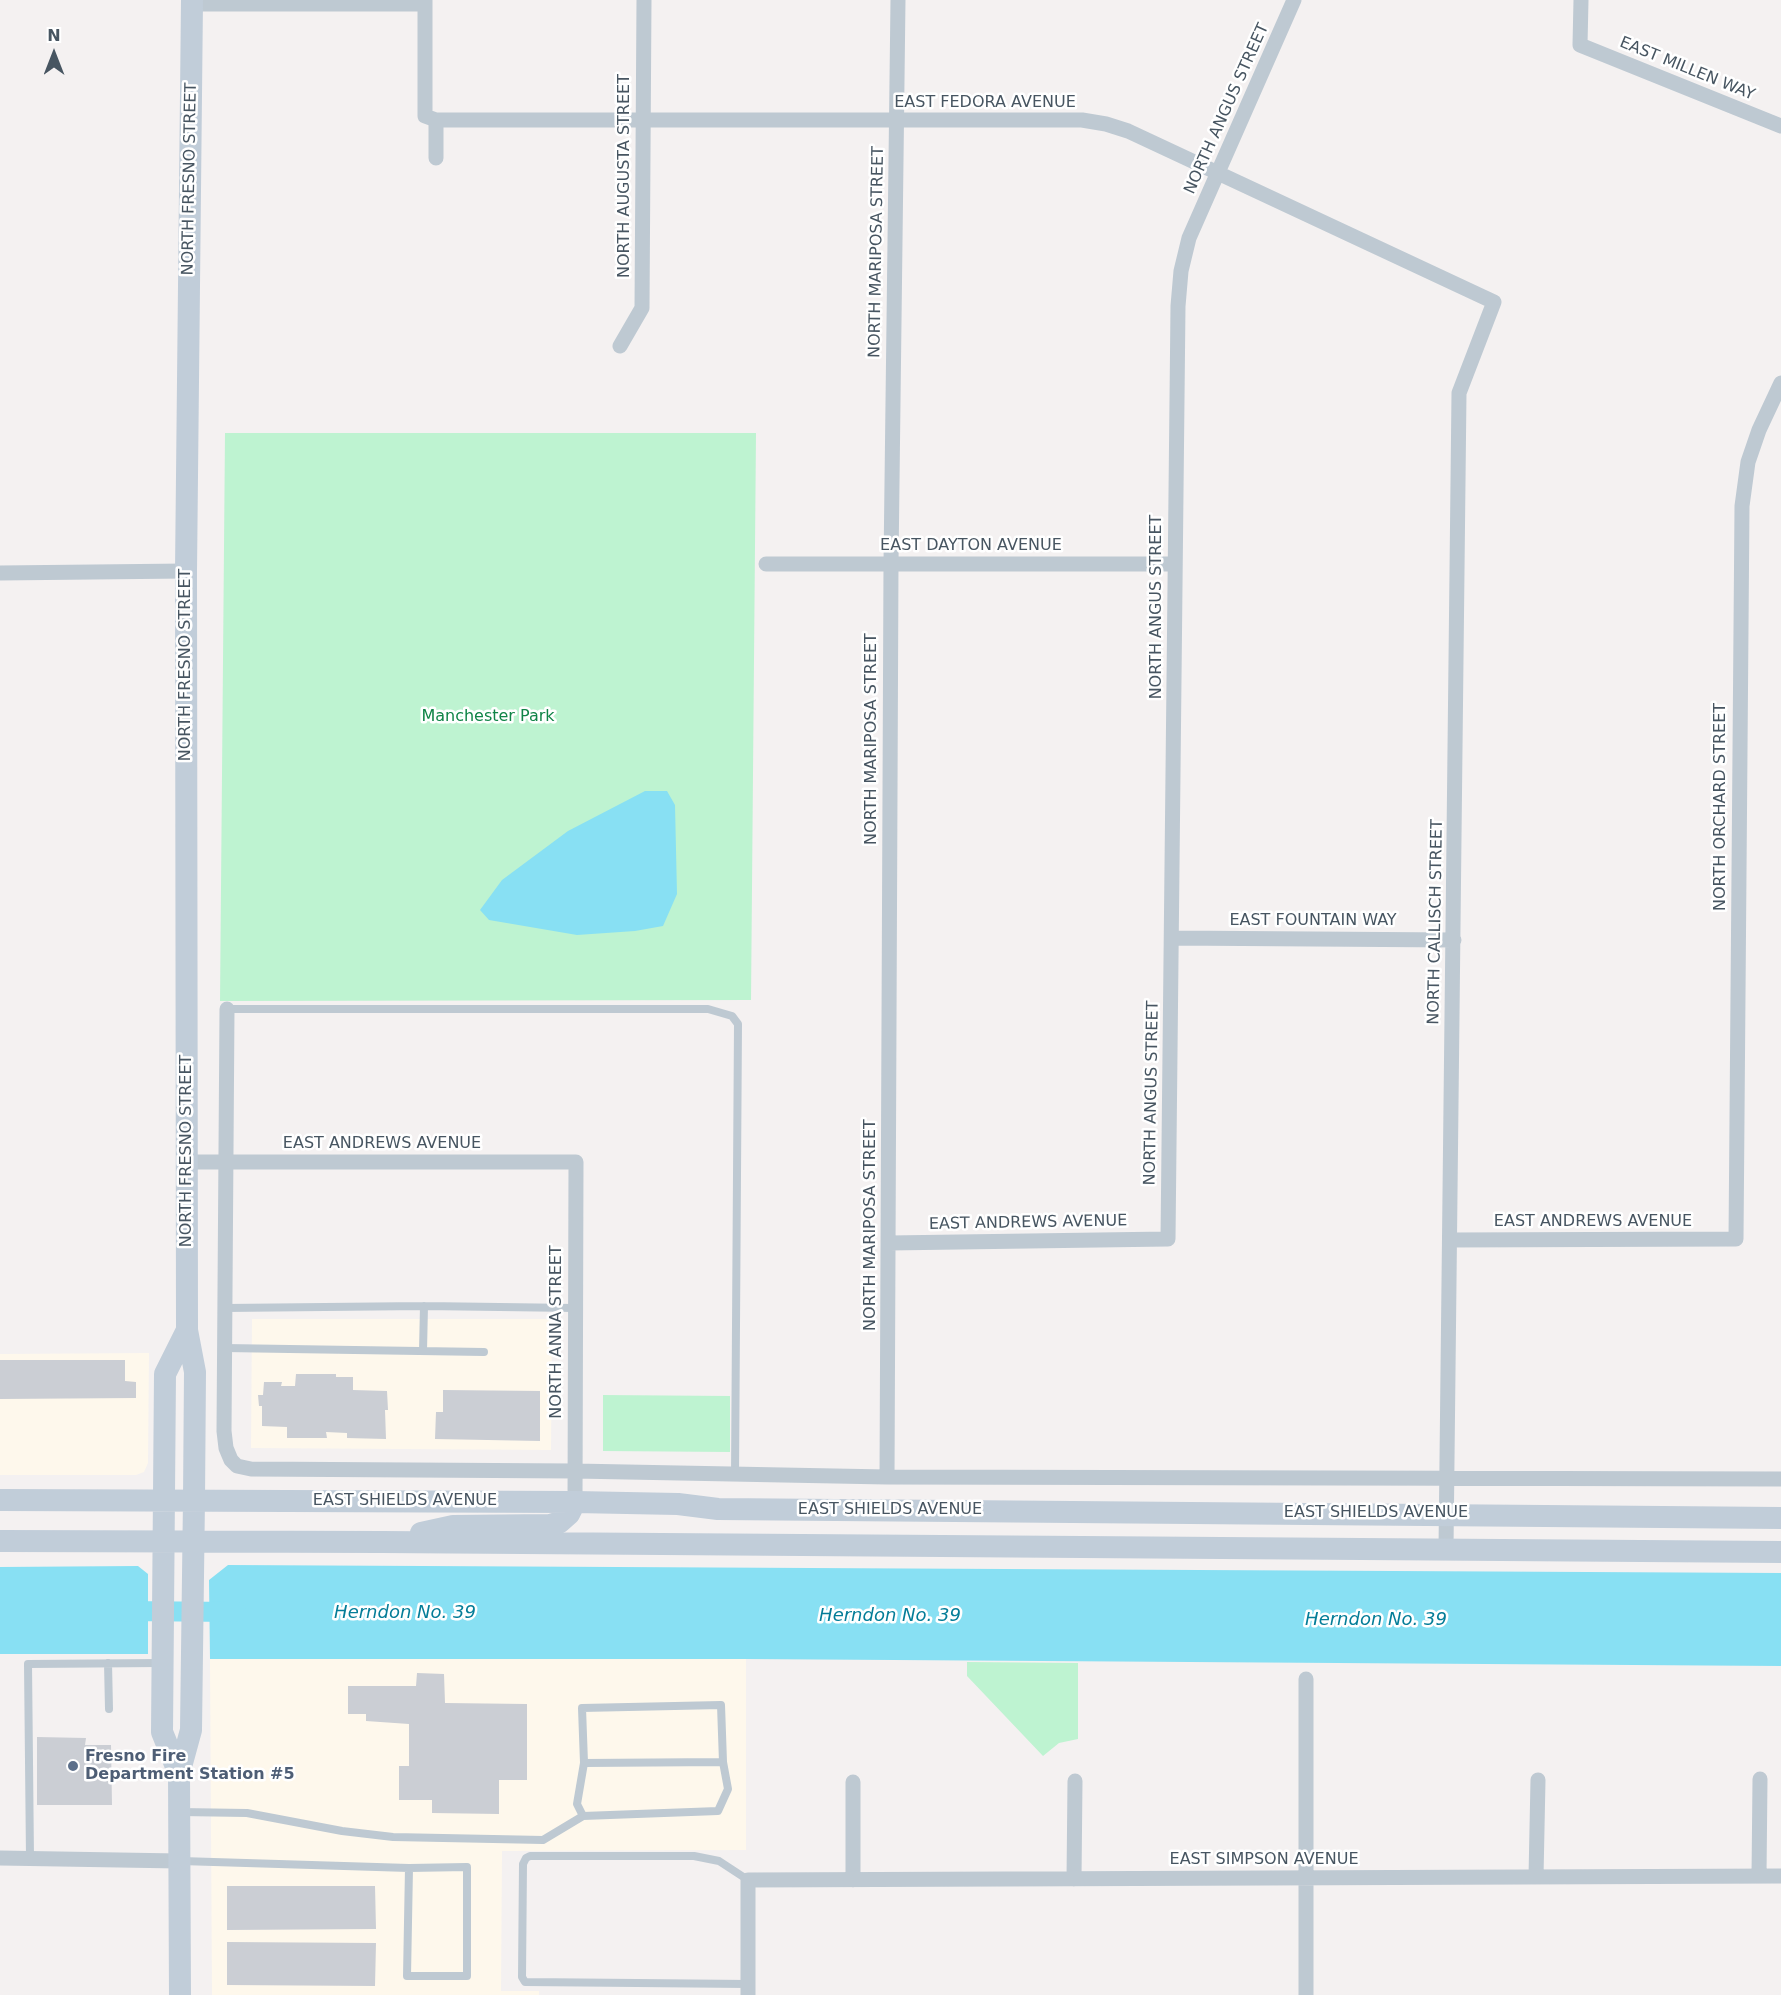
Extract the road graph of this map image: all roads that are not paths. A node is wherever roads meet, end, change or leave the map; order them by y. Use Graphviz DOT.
graph roads {
  1 [pos="644,0"];
  2 [pos="898,0"];
  3 [pos="1294,0"];
  4 [pos="1581,0"];
  5 [pos="192,2"];
  6 [pos="425,2"];
  7 [pos="436,120"];
  8 [pos="643,120"];
  9 [pos="897,121"];
  10 [pos="1781,126"];
  11 [pos="436,158"];
  12 [pos="1218,173"];
  13 [pos="1494,302"];
  14 [pos="620,346"];
  15 [pos="1781,383"];
  16 [pos="891,563"];
  17 [pos="766,564"];
  18 [pos="1175,564"];
  19 [pos="186,572"];
  20 [pos="0,573"];
  21 [pos="1172,938"];
  22 [pos="1454,940"];
  23 [pos="227,1009"];
  24 [pos="188,1162"];
  25 [pos="227,1162"];
  26 [pos="576,1162"];
  27 [pos="1168,1239"];
  28 [pos="1736,1239"];
  29 [pos="1450,1240"];
  30 [pos="889,1243"];
  31 [pos="424,1306"];
  32 [pos="225,1308"];
  33 [pos="575,1308"];
  34 [pos="187,1330"];
  35 [pos="225,1348"];
  36 [pos="423,1352"];
  37 [pos="484,1352"];
  38 [pos="575,1471"];
  39 [pos="735,1475"];
  40 [pos="887,1478"];
  41 [pos="1447,1478"];
  42 [pos="1781,1479"];
  43 [pos="194,1499"];
  44 [pos="0,1500"];
  45 [pos="164,1500"];
  46 [pos="575,1502"];
  47 [pos="1446,1514"];
  48 [pos="1781,1518"];
  49 [pos="163,1540"];
  50 [pos="0,1541"];
  51 [pos="193,1541"];
  52 [pos="382,1542"];
  53 [pos="1446,1548"];
  54 [pos="1781,1552"];
  55 [pos="108,1663"];
  56 [pos="162,1663"];
  57 [pos="1306,1679"];
  58 [pos="109,1709"];
  59 [pos="723,1762"];
  60 [pos="584,1763"];
  61 [pos="179,1774"];
  62 [pos="1760,1779"];
  63 [pos="1538,1780"];
  64 [pos="1075,1781"];
  65 [pos="853,1782"];
  66 [pos="179,1812"];
  67 [pos="583,1816"];
  68 [pos="0,1858"];
  69 [pos="30,1858"];
  70 [pos="179,1862"];
  71 [pos="409,1868"];
  72 [pos="1759,1876"];
  73 [pos="1781,1876"];
  74 [pos="1536,1877"];
  75 [pos="1306,1878"];
  76 [pos="1074,1879"];
  77 [pos="748,1880"];
  78 [pos="853,1880"];
  79 [pos="748,1990"];
  80 [pos="180,1995"];
  81 [pos="1306,1995"];
  1 -- 8 [label="street, NORTH AUGUSTA STREET"];
  2 -- 9 [label="street, NORTH MARIPOSA STREET"];
  3 -- 12 [label="street, NORTH ANGUS STREET"];
  4 -- 10 [label="street, EAST MILLEN WAY"];
  5 -- 6 [label="street"];
  5 -- 19 [label="main road, NORTH FRESNO STREET"];
  6 -- 7 [label="street"];
  7 -- 8 [label="street, EAST FEDORA AVENUE"];
  7 -- 11 [label="street"];
  8 -- 9 [label="street, EAST FEDORA AVENUE"];
  8 -- 14 [label="street, NORTH AUGUSTA STREET"];
  9 -- 12 [label="street, EAST FEDORA AVENUE"];
  9 -- 16 [label="street, NORTH MARIPOSA STREET"];
  12 -- 13 [label="street, EAST FEDORA AVENUE"];
  12 -- 18 [label="street, NORTH ANGUS STREET"];
  13 -- 22 [label="street, NORTH CALLISCH STREET"];
  15 -- 28 [label="street, NORTH ORCHARD STREET"];
  16 -- 17 [label="street, EAST DAYTON AVENUE"];
  16 -- 18 [label="street, EAST DAYTON AVENUE"];
  16 -- 30 [label="street, NORTH MARIPOSA STREET"];
  18 -- 21 [label="street, NORTH ANGUS STREET"];
  19 -- 20 [label="street"];
  19 -- 24 [label="main road, NORTH FRESNO STREET"];
  21 -- 22 [label="street, EAST FOUNTAIN WAY"];
  21 -- 27 [label="street, NORTH ANGUS STREET"];
  22 -- 29 [label="street, NORTH CALLISCH STREET"];
  23 -- 25 [label="street"];
  23 -- 39 [label="lane"];
  24 -- 25 [label="street, EAST ANDREWS AVENUE"];
  24 -- 34 [label="main road, NORTH FRESNO STREET"];
  25 -- 26 [label="street, EAST ANDREWS AVENUE"];
  25 -- 32 [label="street"];
  26 -- 33 [label="street, NORTH ANNA STREET"];
  27 -- 30 [label="street, EAST ANDREWS AVENUE"];
  28 -- 29 [label="street, EAST ANDREWS AVENUE"];
  29 -- 41 [label="street, NORTH CALLISCH STREET"];
  30 -- 40 [label="street, NORTH MARIPOSA STREET"];
  31 -- 32 [label="lane"];
  31 -- 33 [label="lane"];
  31 -- 36 [label="lane"];
  32 -- 35 [label="street"];
  33 -- 38 [label="street, NORTH ANNA STREET"];
  34 -- 43 [label="main road, NORTH FRESNO STREET"];
  34 -- 45 [label="main road, NORTH FRESNO STREET"];
  35 -- 36 [label="lane"];
  35 -- 38 [label="street"];
  36 -- 37 [label="lane"];
  38 -- 39 [label="street"];
  38 -- 46 [label="street, NORTH ANNA STREET"];
  39 -- 40 [label="street"];
  40 -- 41 [label="street"];
  41 -- 42 [label="street"];
  41 -- 47 [label="street, NORTH CALLISCH STREET"];
  43 -- 45 [label="main road, EAST SHIELDS AVENUE"];
  43 -- 46 [label="main road, EAST SHIELDS AVENUE"];
  43 -- 51 [label="main road, NORTH FRESNO STREET"];
  44 -- 45 [label="main road, EAST SHIELDS AVENUE"];
  45 -- 49 [label="main road, NORTH FRESNO STREET"];
  46 -- 47 [label="main road, EAST SHIELDS AVENUE"];
  46 -- 52 [label="main road"];
  47 -- 48 [label="main road, EAST SHIELDS AVENUE"];
  47 -- 53 [label="street, NORTH CALLISCH STREET"];
  49 -- 50 [label="main road, EAST SHIELDS AVENUE"];
  49 -- 51 [label="main road, EAST SHIELDS AVENUE"];
  49 -- 56 [label="main road, NORTH FRESNO STREET"];
  51 -- 52 [label="main road, EAST SHIELDS AVENUE"];
  51 -- 61 [label="main road, NORTH FRESNO STREET"];
  52 -- 53 [label="main road, EAST SHIELDS AVENUE"];
  53 -- 54 [label="main road, EAST SHIELDS AVENUE"];
  55 -- 56 [label="lane"];
  55 -- 58 [label="lane"];
  55 -- 69 [label="lane"];
  56 -- 61 [label="main road, NORTH FRESNO STREET"];
  57 -- 75 [label="street"];
  59 -- 60 [label="lane"];
  59 -- 60 [label="lane"];
  59 -- 67 [label="lane"];
  60 -- 67 [label="lane"];
  61 -- 66 [label="main road, NORTH FRESNO STREET"];
  62 -- 72 [label="street"];
  63 -- 74 [label="street"];
  64 -- 76 [label="street"];
  65 -- 78 [label="street"];
  66 -- 67 [label="lane"];
  66 -- 70 [label="main road, NORTH FRESNO STREET"];
  68 -- 69 [label="street"];
  69 -- 70 [label="street"];
  70 -- 71 [label="lane"];
  70 -- 80 [label="main road, NORTH FRESNO STREET"];
  71 -- 71 [label="lane"];
  72 -- 73 [label="street, EAST SIMPSON AVENUE"];
  72 -- 74 [label="street, EAST SIMPSON AVENUE"];
  74 -- 75 [label="street, EAST SIMPSON AVENUE"];
  75 -- 76 [label="street, EAST SIMPSON AVENUE"];
  75 -- 81 [label="street"];
  76 -- 78 [label="street, EAST SIMPSON AVENUE"];
  77 -- 78 [label="street, EAST SIMPSON AVENUE"];
  77 -- 79 [label="street"];
  77 -- 79 [label="lane"];
}
